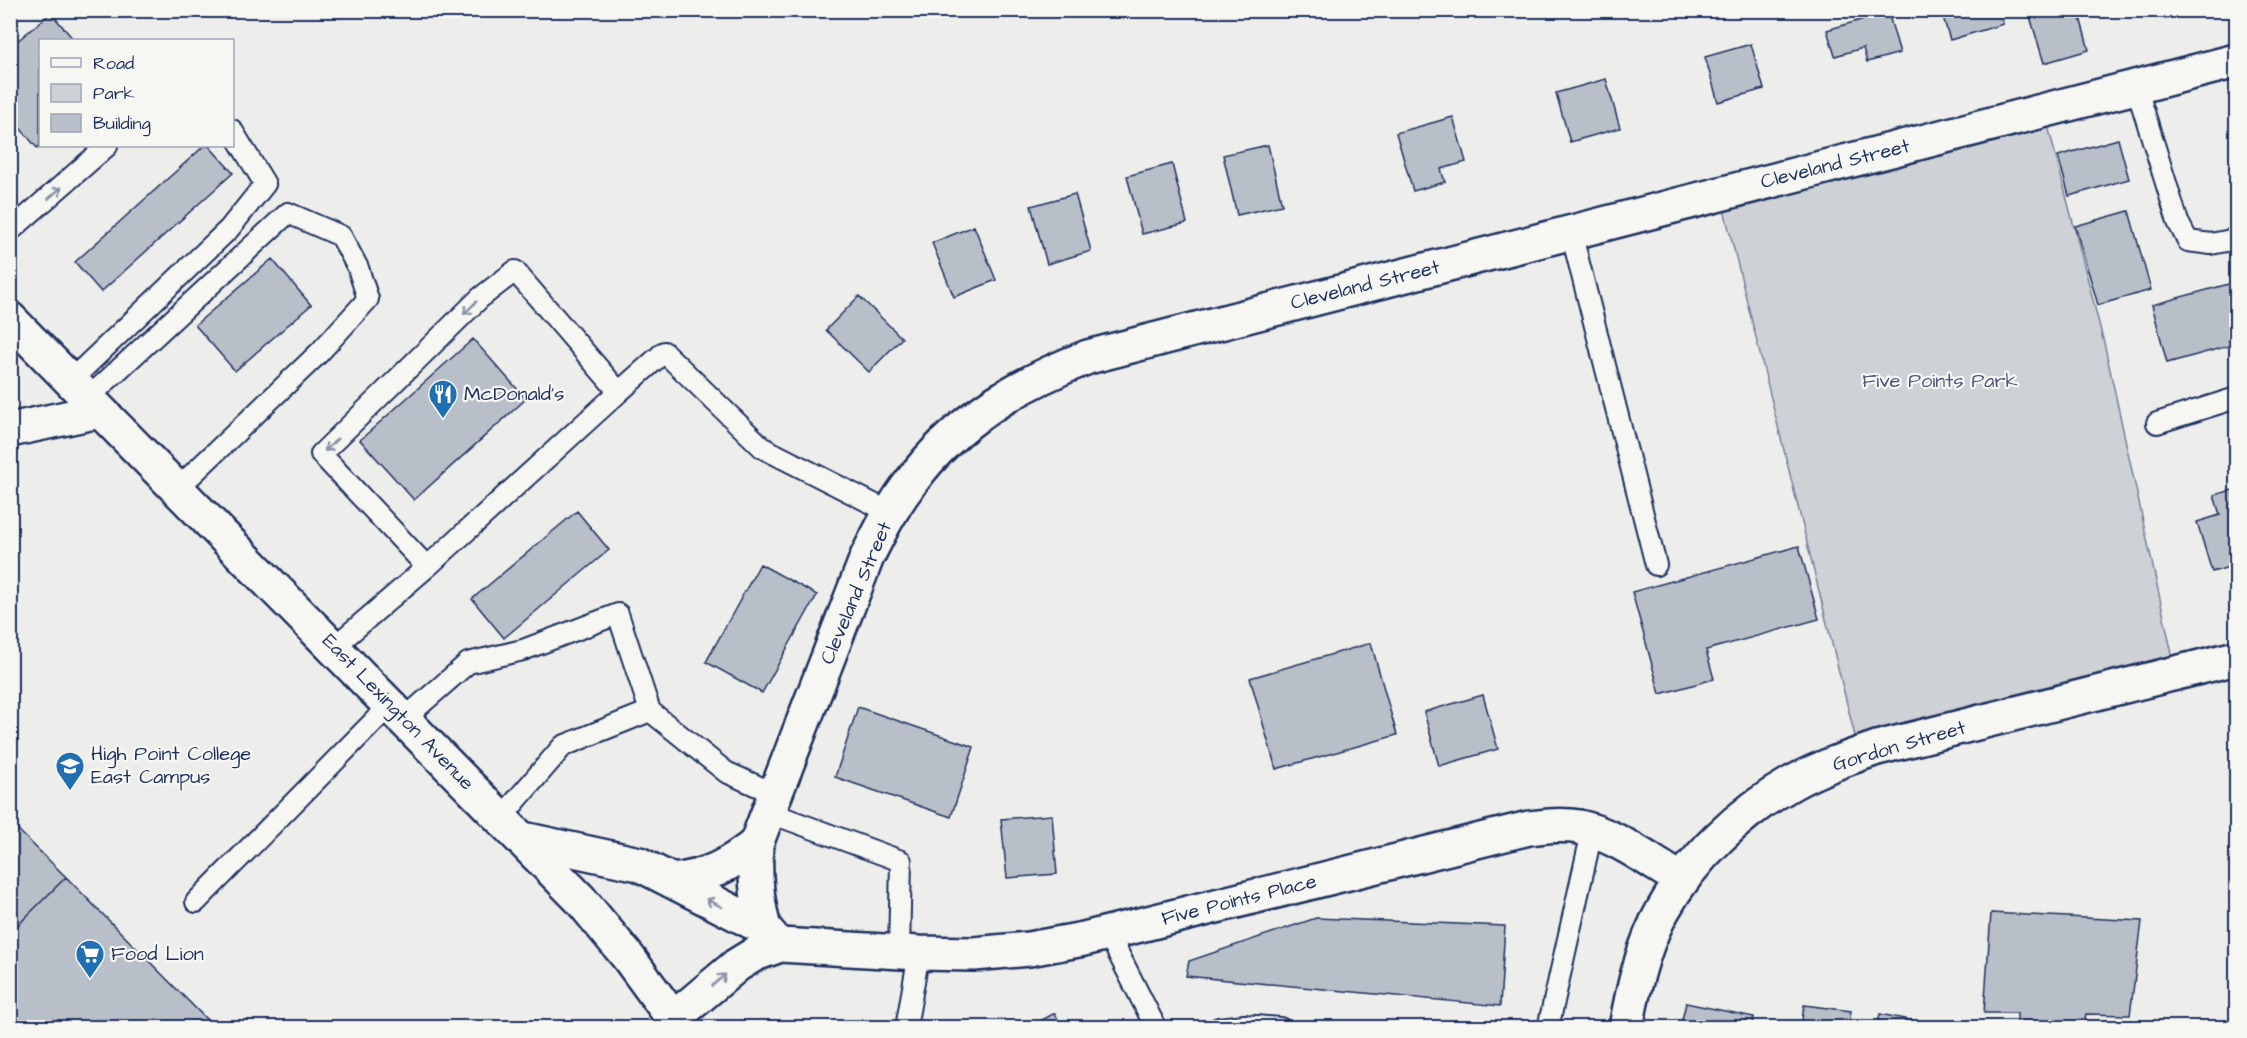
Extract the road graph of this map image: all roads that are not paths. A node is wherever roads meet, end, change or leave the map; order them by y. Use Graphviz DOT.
graph roads {
  1 [pos="2236,61"];
  2 [pos="2136,87"];
  3 [pos="234,133"];
  4 [pos="106,147"];
  5 [pos="10,231"];
  6 [pos="1571,232"];
  7 [pos="2236,239"];
  8 [pos="10,319"];
  9 [pos="619,392"];
  10 [pos="85,397"];
  11 [pos="2236,398"];
  12 [pos="2157,423"];
  13 [pos="10,430"];
  14 [pos="177,489"];
  15 [pos="891,513"];
  16 [pos="1656,565"];
  17 [pos="427,567"];
  18 [pos="334,647"];
  19 [pos="2236,658"];
  20 [pos="650,711"];
  21 [pos="397,712"];
  22 [pos="772,803"];
  23 [pos="512,828"];
  24 [pos="1592,832"];
  25 [pos="756,844"];
  26 [pos="1682,880"];
  27 [pos="672,881"];
  28 [pos="196,902"];
  29 [pos="1108,933"];
  30 [pos="772,937"];
  31 [pos="909,953"];
  32 [pos="677,1023"];
  33 [pos="906,1028"];
  34 [pos="1156,1028"];
  35 [pos="1219,1028"];
  36 [pos="1280,1028"];
  37 [pos="1548,1028"];
  38 [pos="1626,1028"];
  1 -- 2 [label="street, Cleveland Street"];
  2 -- 6 [label="street, Cleveland Street"];
  2 -- 7 [label="lane"];
  3 -- 10 [label="lane"];
  5 -- 4 [label="lane, one-way"];
  6 -- 15 [label="street, Cleveland Street"];
  6 -- 16 [label="lane"];
  8 -- 10 [label="street, East Lexington Avenue"];
  9 -- 15 [label="lane"];
  9 -- 17 [label="lane"];
  9 -- 17 [label="lane, one-way"];
  10 -- 13 [label="street"];
  10 -- 14 [label="street, East Lexington Avenue"];
  10 -- 14 [label="lane"];
  11 -- 12 [label="lane"];
  14 -- 18 [label="street, East Lexington Avenue"];
  15 -- 22 [label="street, Cleveland Street"];
  17 -- 18 [label="lane"];
  18 -- 21 [label="street, East Lexington Avenue"];
  19 -- 26 [label="street, Gordon Street"];
  20 -- 21 [label="lane"];
  20 -- 22 [label="lane"];
  20 -- 23 [label="lane"];
  21 -- 23 [label="street, East Lexington Avenue"];
  21 -- 28 [label="lane"];
  22 -- 25 [label="street, Cleveland Street"];
  22 -- 31 [label="lane"];
  23 -- 27 [label="street, Five Points Place"];
  23 -- 32 [label="street, East Lexington Avenue"];
  24 -- 26 [label="street, Five Points Place"];
  24 -- 29 [label="street, Five Points Place"];
  24 -- 37 [label="lane"];
  25 -- 27 [label="street"];
  25 -- 30 [label="street, Cleveland Street"];
  26 -- 38 [label="street, Gordon Street"];
  30 -- 27 [label="street, Five Points Place, one-way"];
  29 -- 31 [label="street, Five Points Place"];
  29 -- 34 [label="lane"];
  30 -- 31 [label="street, Five Points Place"];
  32 -- 30 [label="street, Five Points Place, one-way"];
  31 -- 33 [label="lane"];
  35 -- 36 [label="lane"];
}
